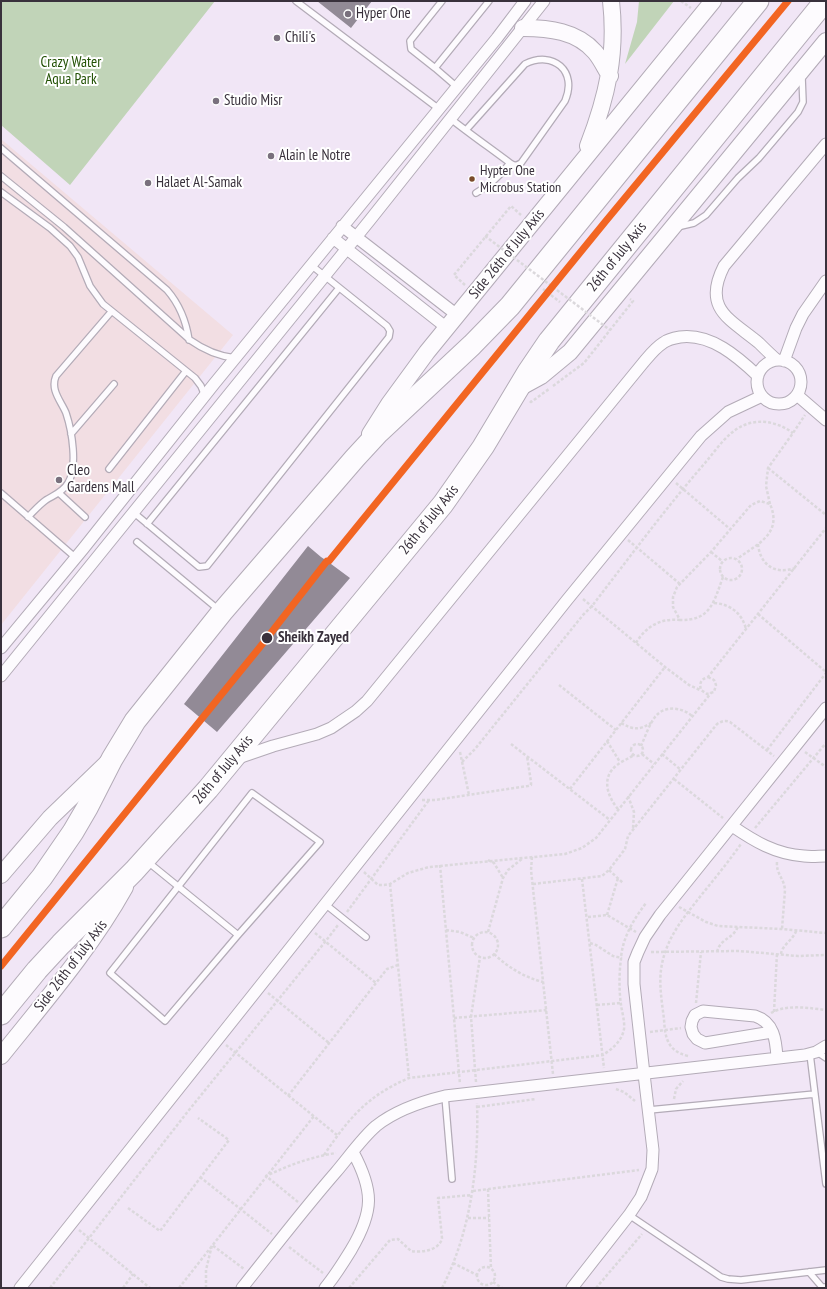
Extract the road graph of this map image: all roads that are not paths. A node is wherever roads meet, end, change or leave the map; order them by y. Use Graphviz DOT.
graph roads {
  1 [pos="296,1"];
  2 [pos="442,1"];
  3 [pos="489,1"];
  4 [pos="525,1"];
  5 [pos="544,1"];
  6 [pos="611,1"];
  7 [pos="713,1"];
  8 [pos="758,1"];
  9 [pos="826,1"];
  10 [pos="523,28"];
  11 [pos="826,41"];
  12 [pos="435,68"];
  13 [pos="803,69"];
  14 [pos="610,76"];
  15 [pos="457,87"];
  16 [pos="439,109"];
  17 [pos="451,119"];
  18 [pos="466,130"];
  19 [pos="826,144"];
  20 [pos="1,148"];
  21 [pos="581,161"];
  22 [pos="510,163"];
  23 [pos="1,176"];
  24 [pos="1,192"];
  25 [pos="476,193"];
  26 [pos="342,226"];
  27 [pos="672,227"];
  28 [pos="356,236"];
  29 [pos="334,238"];
  30 [pos="347,248"];
  31 [pos="311,265"];
  32 [pos="324,276"];
  33 [pos="826,281"];
  34 [pos="340,288"];
  35 [pos="112,312"];
  36 [pos="457,315"];
  37 [pos="447,328"];
  38 [pos="190,340"];
  39 [pos="236,358"];
  40 [pos="780,361"];
  41 [pos="186,371"];
  42 [pos="758,376"];
  43 [pos="114,384"];
  44 [pos="519,388"];
  45 [pos="797,395"];
  46 [pos="205,396"];
  47 [pos="762,396"];
  48 [pos="826,420"];
  49 [pos="71,434"];
  50 [pos="355,458"];
  51 [pos="109,469"];
  52 [pos="59,493"];
  53 [pos="1,494"];
  54 [pos="133,512"];
  55 [pos="28,517"];
  56 [pos="85,517"];
  57 [pos="147,524"];
  58 [pos="138,542"];
  59 [pos="80,554"];
  60 [pos="95,559"];
  61 [pos="222,612"];
  62 [pos="1,648"];
  63 [pos="1,676"];
  64 [pos="826,708"];
  65 [pos="112,759"];
  66 [pos="232,761"];
  67 [pos="732,826"];
  68 [pos="826,856"];
  69 [pos="140,865"];
  70 [pos="1,875"];
  71 [pos="178,887"];
  72 [pos="325,904"];
  73 [pos="1,927"];
  74 [pos="238,935"];
  75 [pos="366,937"];
  76 [pos="1,1014"];
  77 [pos="772,1032"];
  78 [pos="817,1051"];
  79 [pos="1,1056"];
  80 [pos="777,1058"];
  81 [pos="826,1058"];
  82 [pos="644,1074"];
  83 [pos="815,1094"];
  84 [pos="445,1096"];
  85 [pos="649,1110"];
  86 [pos="353,1152"];
  87 [pos="452,1178"];
  88 [pos="826,1184"];
  89 [pos="629,1215"];
  90 [pos="826,1270"];
  91 [pos="810,1272"];
  92 [pos="826,1287"];
  93 [pos="20,1288"];
  94 [pos="242,1288"];
  95 [pos="325,1288"];
  96 [pos="572,1288"];
  1 -- 16 [label="lane"];
  2 -- 12 [label="lane"];
  3 -- 12 [label="lane"];
  4 -- 15 [label="street"];
  5 -- 10 [label="street"];
  6 -- 14 [label="main road"];
  7 -- 21 [label="main road, Side 26th of July Axis"];
  8 -- 50 [label="highway"];
  9 -- 44 [label="highway, 26th of July Axis"];
  10 -- 14 [label="main road"];
  10 -- 17 [label="street"];
  11 -- 13 [label="main road"];
  12 -- 15 [label="lane"];
  13 -- 27 [label="main road"];
  13 -- 27 [label="lane"];
  14 -- 21 [label="main road"];
  15 -- 16 [label="street"];
  16 -- 17 [label="street"];
  16 -- 26 [label="street"];
  17 -- 18 [label="lane"];
  17 -- 28 [label="street"];
  18 -- 22 [label="lane"];
  18 -- 22 [label="lane"];
  19 -- 40 [label="street"];
  20 -- 38 [label="lane"];
  21 -- 36 [label="main road, Side 26th of July Axis"];
  22 -- 25 [label="lane"];
  23 -- 38 [label="lane"];
  24 -- 35 [label="lane"];
  26 -- 28 [label="street"];
  26 -- 29 [label="street"];
  27 -- 44 [label="main road"];
  28 -- 30 [label="street"];
  28 -- 36 [label="street"];
  29 -- 30 [label="street"];
  29 -- 31 [label="street"];
  30 -- 32 [label="street"];
  30 -- 37 [label="street"];
  31 -- 32 [label="lane"];
  31 -- 39 [label="street"];
  32 -- 34 [label="lane"];
  32 -- 54 [label="street"];
  33 -- 40 [label="street"];
  34 -- 57 [label="lane"];
  34 -- 57 [label="lane"];
  35 -- 41 [label="lane"];
  35 -- 49 [label="lane"];
  36 -- 37 [label="main road, Side 26th of July Axis"];
  37 -- 50 [label="main road, Side 26th of July Axis"];
  38 -- 39 [label="lane"];
  39 -- 46 [label="street"];
  40 -- 42 [label="street"];
  40 -- 45 [label="street"];
  41 -- 46 [label="lane"];
  41 -- 51 [label="lane"];
  42 -- 47 [label="street"];
  42 -- 66 [label="street"];
  43 -- 49 [label="lane"];
  44 -- 66 [label="highway, 26th of July Axis"];
  45 -- 47 [label="street"];
  45 -- 48 [label="street"];
  46 -- 59 [label="street"];
  47 -- 72 [label="street"];
  49 -- 52 [label="lane"];
  50 -- 61 [label="highway"];
  52 -- 55 [label="lane"];
  52 -- 56 [label="lane"];
  53 -- 55 [label="lane"];
  54 -- 57 [label="lane"];
  54 -- 60 [label="street"];
  55 -- 59 [label="lane"];
  58 -- 61 [label="lane"];
  59 -- 60 [label="street"];
  59 -- 62 [label="street"];
  60 -- 63 [label="street"];
  61 -- 65 [label="highway"];
  64 -- 67 [label="street"];
  65 -- 70 [label="main road"];
  65 -- 73 [label="highway"];
  66 -- 69 [label="highway, 26th of July Axis"];
  67 -- 68 [label="street"];
  67 -- 82 [label="street"];
  69 -- 71 [label="lane"];
  69 -- 76 [label="highway, 26th of July Axis"];
  69 -- 79 [label="main road, Side 26th of July Axis"];
  71 -- 74 [label="lane"];
  71 -- 74 [label="lane"];
  71 -- 74 [label="lane"];
  72 -- 75 [label="lane"];
  72 -- 93 [label="street"];
  77 -- 77 [label="street"];
  77 -- 80 [label="street"];
  78 -- 80 [label="street"];
  78 -- 81 [label="lane"];
  78 -- 83 [label="lane"];
  80 -- 82 [label="street"];
  82 -- 84 [label="street"];
  82 -- 85 [label="street"];
  83 -- 85 [label="lane"];
  83 -- 88 [label="lane"];
  84 -- 86 [label="street"];
  84 -- 87 [label="lane"];
  85 -- 89 [label="street"];
  86 -- 94 [label="street"];
  86 -- 95 [label="street"];
  89 -- 91 [label="lane"];
  89 -- 96 [label="street"];
  90 -- 91 [label="lane"];
  91 -- 92 [label="lane"];
}
